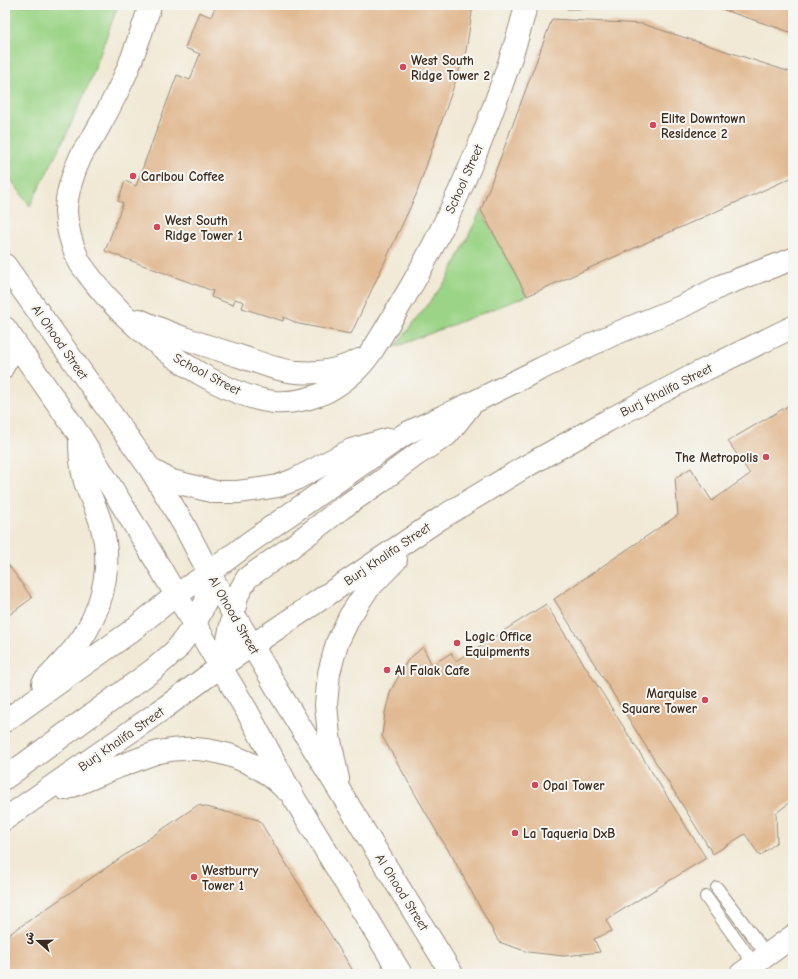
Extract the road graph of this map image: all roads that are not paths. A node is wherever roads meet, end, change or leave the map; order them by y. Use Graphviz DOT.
graph roads {
  1 [pos="150,5"];
  2 [pos="526,5"];
  3 [pos="793,243"];
  4 [pos="793,259"];
  5 [pos="5,265"];
  6 [pos="723,285"];
  7 [pos="119,311"];
  8 [pos="793,327"];
  9 [pos="5,328"];
  10 [pos="19,348"];
  11 [pos="369,356"];
  12 [pos="5,373"];
  13 [pos="474,402"];
  14 [pos="405,434"];
  15 [pos="80,436"];
  16 [pos="150,470"];
  17 [pos="441,518"];
  18 [pos="209,573"];
  19 [pos="176,595"];
  20 [pos="233,613"];
  21 [pos="195,624"];
  22 [pos="252,645"];
  23 [pos="220,667"];
  24 [pos="11,717"];
  25 [pos="5,778"];
  26 [pos="342,794"];
  27 [pos="294,798"];
  28 [pos="27,805"];
  29 [pos="5,819"];
  30 [pos="717,888"];
  31 [pos="706,897"];
  32 [pos="793,936"];
  33 [pos="437,949"];
  34 [pos="754,964"];
  35 [pos="399,972"];
  36 [pos="452,974"];
  37 [pos="461,974"];
  1 -- 7 [label="street, School Street"];
  2 -- 11 [label="street, School Street"];
  3 -- 6 [label="street"];
  4 -- 6 [label="street"];
  5 -- 16 [label="street, Al Ohood Street"];
  6 -- 13 [label="street"];
  7 -- 11 [label="street"];
  7 -- 11 [label="street, School Street"];
  8 -- 17 [label="street, Burj Khalifa Street"];
  9 -- 10 [label="street"];
  10 -- 12 [label="lane"];
  10 -- 15 [label="street"];
  13 -- 14 [label="street"];
  13 -- 20 [label="street"];
  14 -- 16 [label="street"];
  14 -- 18 [label="street"];
  15 -- 19 [label="street"];
  15 -- 24 [label="street"];
  16 -- 18 [label="street, Al Ohood Street"];
  17 -- 22 [label="street, Burj Khalifa Street"];
  17 -- 26 [label="street"];
  18 -- 19 [label="street"];
  18 -- 20 [label="street, Al Ohood Street"];
  18 -- 21 [label="street"];
  19 -- 21 [label="street"];
  19 -- 24 [label="street"];
  20 -- 22 [label="street, Al Ohood Street"];
  20 -- 23 [label="street"];
  21 -- 23 [label="street"];
  21 -- 25 [label="street"];
  22 -- 23 [label="street, Burj Khalifa Street"];
  22 -- 26 [label="street, Al Ohood Street"];
  23 -- 27 [label="street"];
  23 -- 28 [label="street, Burj Khalifa Street"];
  26 -- 33 [label="street, Al Ohood Street"];
  27 -- 28 [label="street"];
  27 -- 35 [label="street"];
  28 -- 29 [label="street, Burj Khalifa Street"];
  30 -- 34 [label="lane"];
  31 -- 34 [label="lane"];
  32 -- 34 [label="street"];
  33 -- 36 [label="street, Al Ohood Street"];
  33 -- 37 [label="street"];
}
